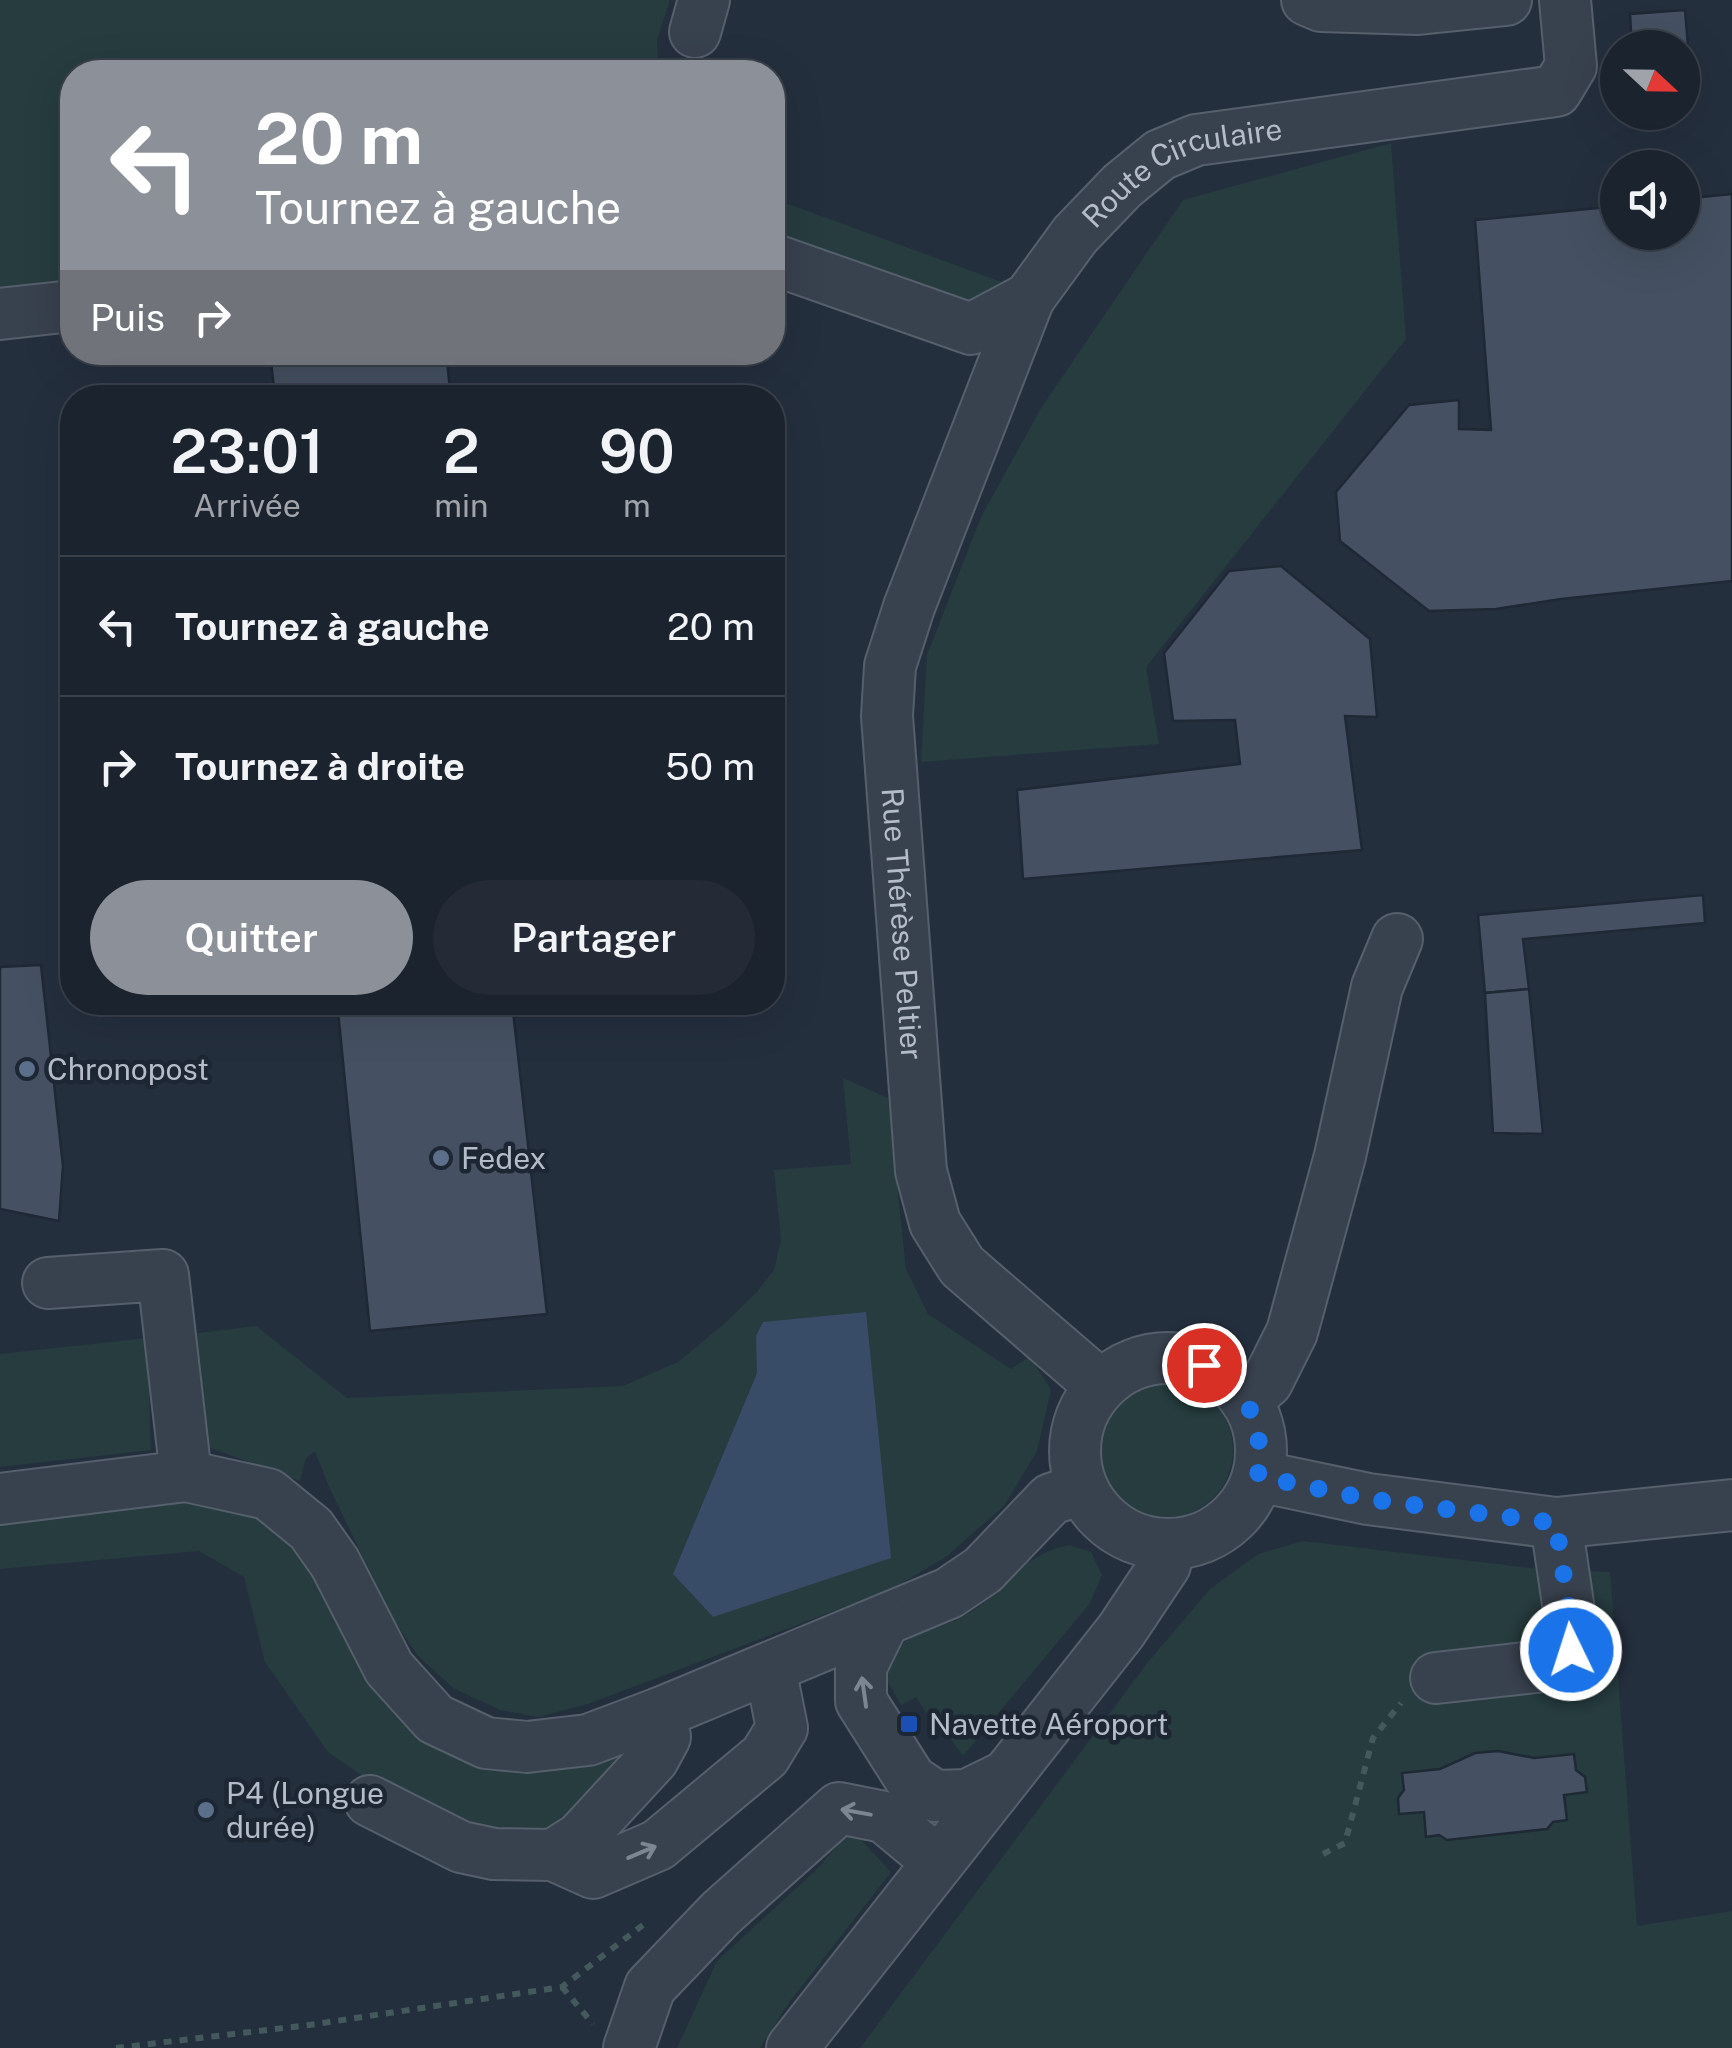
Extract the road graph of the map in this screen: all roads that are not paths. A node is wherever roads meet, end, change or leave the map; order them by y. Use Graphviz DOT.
graph roads {
  1 [pos="1307,0"];
  2 [pos="1506,0"];
  3 [pos="1565,0"];
  4 [pos="785,264"];
  5 [pos="1029,298"];
  6 [pos="60,307"];
  7 [pos="0,314"];
  8 [pos="1396,940"];
  9 [pos="48,1283"];
  10 [pos="1100,1386"];
  11 [pos="1246,1400"];
  12 [pos="186,1476"];
  13 [pos="1258,1476"];
  14 [pos="1082,1488"];
  15 [pos="0,1498"];
  16 [pos="1732,1505"];
  17 [pos="1556,1523"];
  18 [pos="1169,1545"];
  19 [pos="884,1622"];
  20 [pos="770,1668"];
  21 [pos="1436,1678"];
  22 [pos="660,1714"];
  23 [pos="1002,1778"];
  24 [pos="370,1801"];
  25 [pos="553,1856"];
  26 [pos="937,1861"];
  27 [pos="616,2042"];
  28 [pos="792,2048"];
  1 -- 2 [label="street"];
  3 -- 5 [label="street, Route Circulaire"];
  4 -- 5 [label="street, Route Circulaire"];
  5 -- 10 [label="street, Rue Thérèse Peltier"];
  6 -- 7 [label="street"];
  8 -- 11 [label="street"];
  9 -- 12 [label="street"];
  10 -- 11 [label="street"];
  10 -- 14 [label="street"];
  11 -- 13 [label="street"];
  12 -- 15 [label="street"];
  12 -- 22 [label="street"];
  13 -- 17 [label="street"];
  13 -- 18 [label="street"];
  14 -- 18 [label="street"];
  14 -- 19 [label="street"];
  16 -- 17 [label="street"];
  17 -- 21 [label="street"];
  18 -- 23 [label="street"];
  19 -- 20 [label="street"];
  23 -- 19 [label="street, one-way"];
  20 -- 22 [label="street"];
  25 -- 20 [label="street, one-way"];
  22 -- 25 [label="street"];
  23 -- 26 [label="street"];
  24 -- 25 [label="street"];
  26 -- 27 [label="street, one-way"];
  26 -- 28 [label="street"];
}
